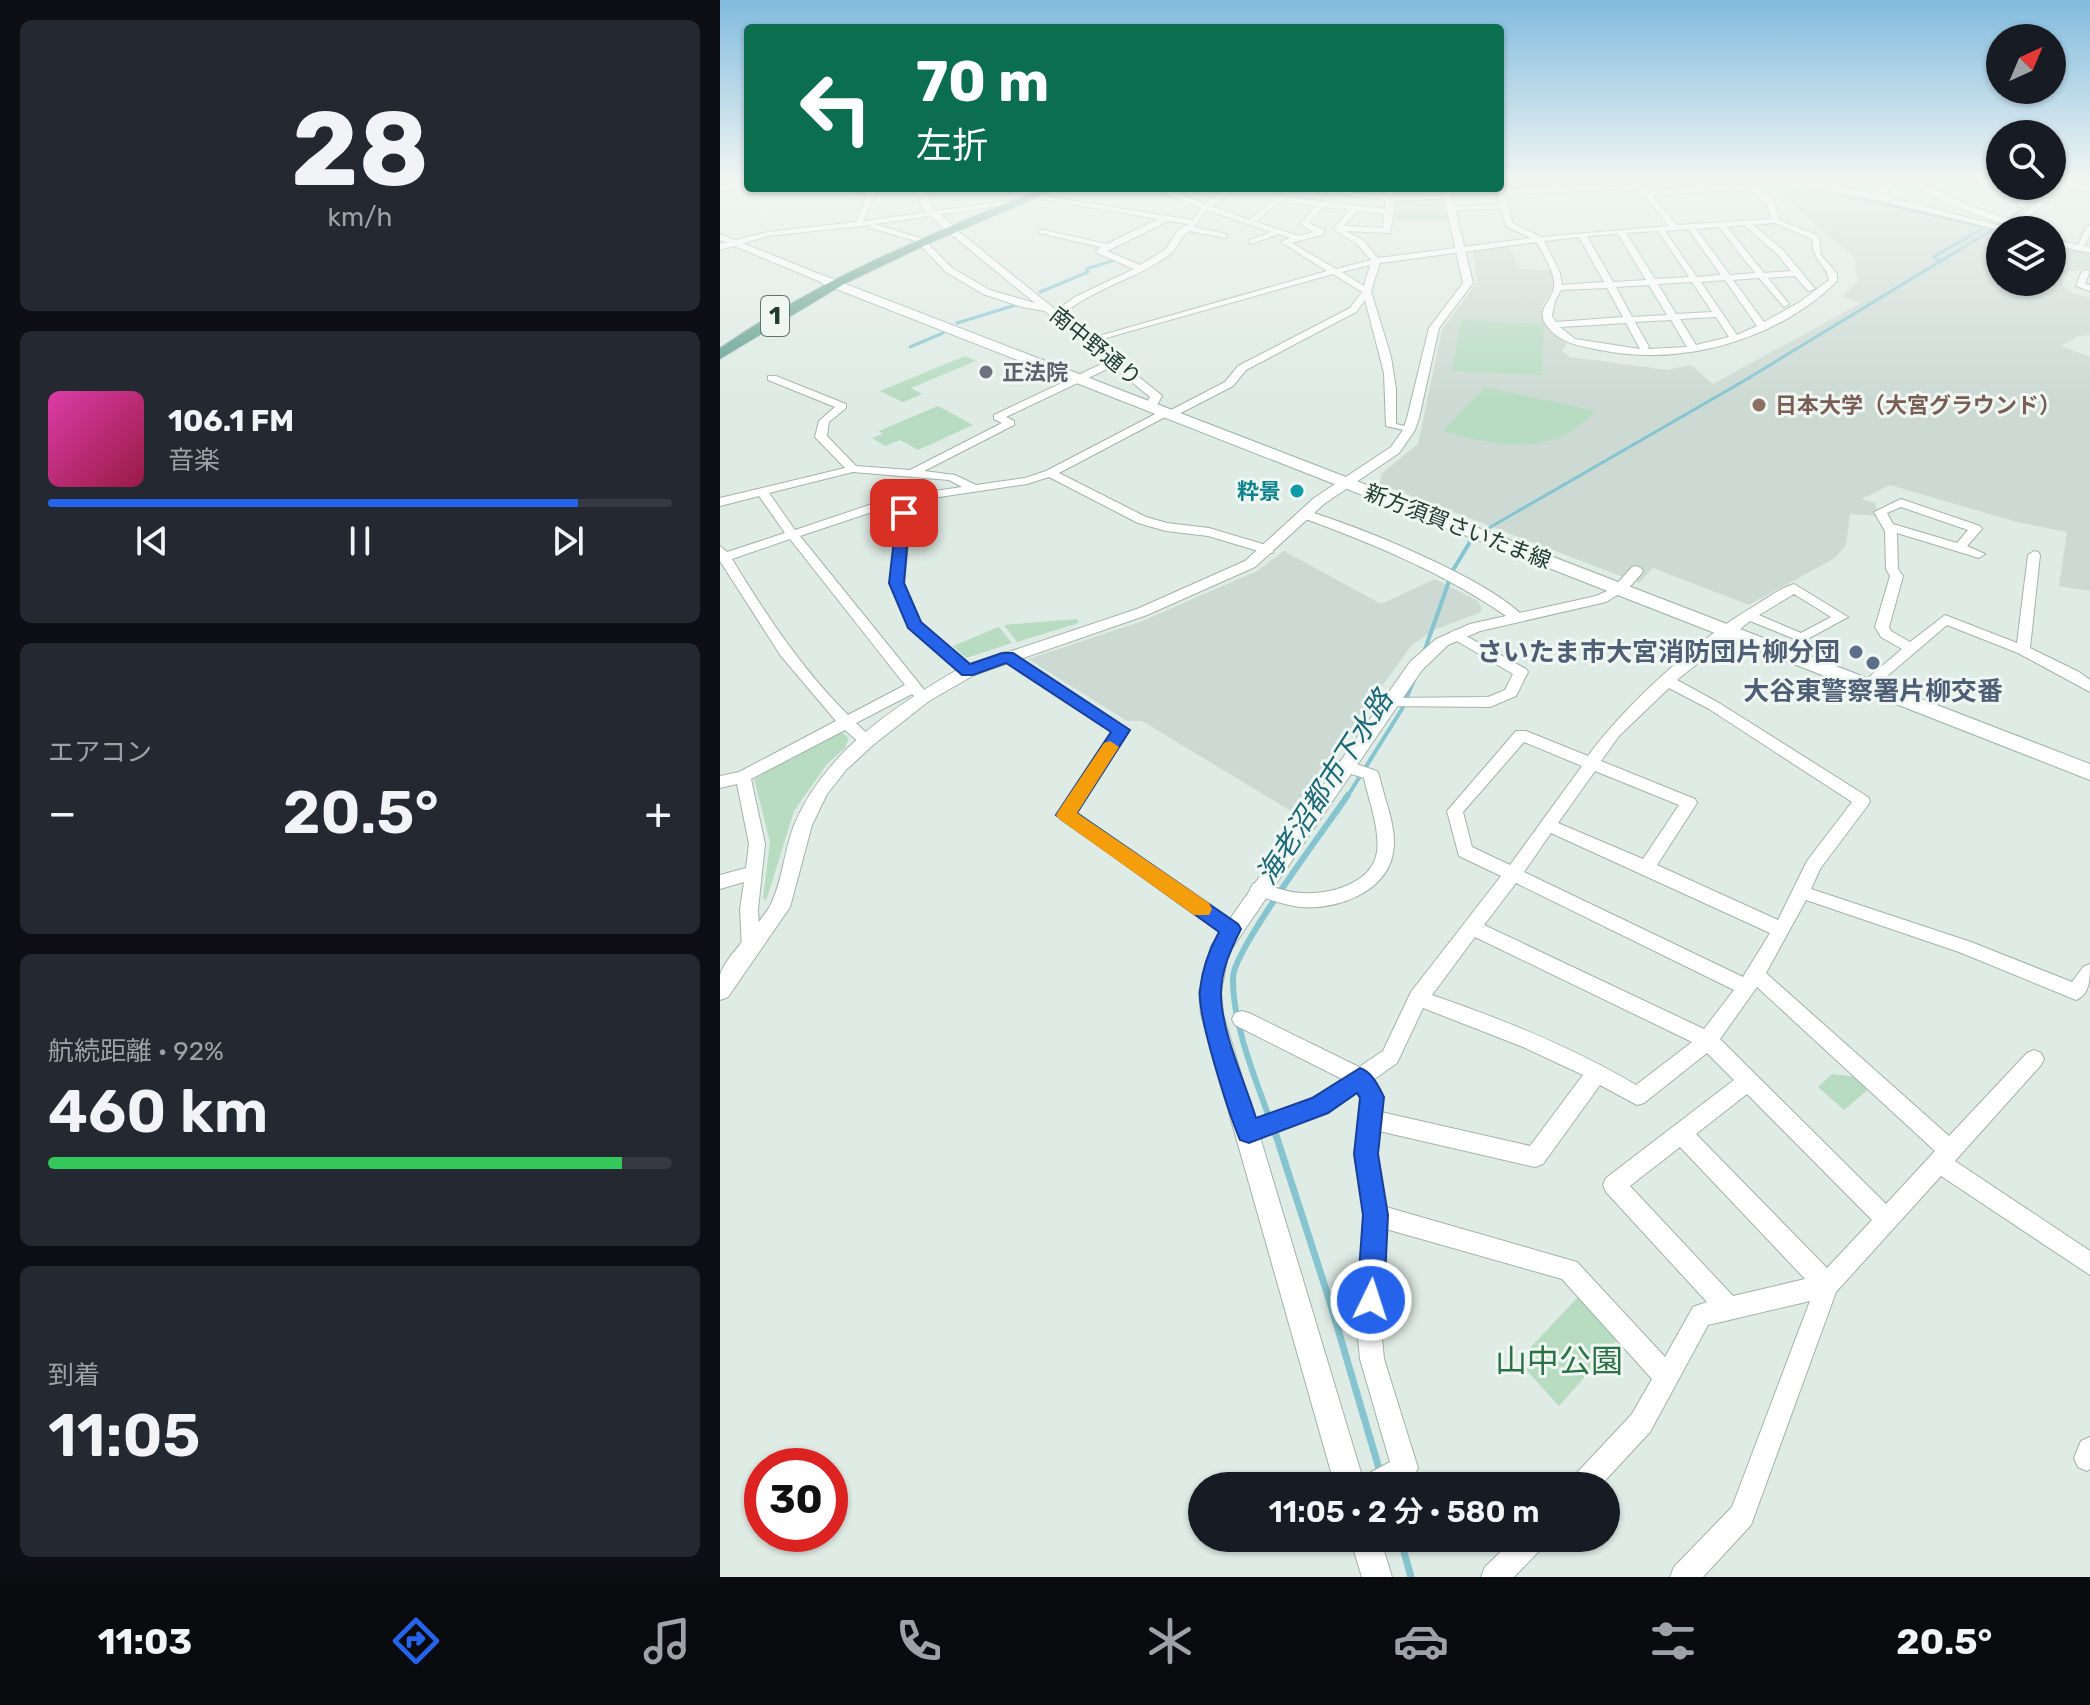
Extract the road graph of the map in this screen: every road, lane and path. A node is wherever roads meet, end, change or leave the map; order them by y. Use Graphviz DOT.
graph roads {
  1 [pos="1462,251"];
  2 [pos="757,252"];
  3 [pos="892,252"];
  4 [pos="929,252"];
  5 [pos="978,252"];
  6 [pos="1101,252"];
  7 [pos="1168,252"];
  8 [pos="1300,252"];
  9 [pos="1368,252"];
  10 [pos="1457,252"];
  11 [pos="1545,252"];
  12 [pos="1592,252"];
  13 [pos="1633,252"];
  14 [pos="1676,252"];
  15 [pos="1709,252"];
  16 [pos="1743,252"];
  17 [pos="1776,252"];
  18 [pos="1817,252"];
  19 [pos="1376,261"];
  20 [pos="1140,268"];
  21 [pos="1334,273"];
  22 [pos="1798,273"];
  23 [pos="2090,274"];
  24 [pos="1761,275"];
  25 [pos="1728,277"];
  26 [pos="1695,279"];
  27 [pos="829,281"];
  28 [pos="1651,282"];
  29 [pos="1610,285"];
  30 [pos="1558,288"];
  31 [pos="2090,288"];
  32 [pos="1811,289"];
  33 [pos="1367,291"];
  34 [pos="1784,304"];
  35 [pos="1053,311"];
  36 [pos="1719,314"];
  37 [pos="1672,317"];
  38 [pos="1629,320"];
  39 [pos="1551,325"];
  40 [pos="1763,327"];
  41 [pos="1735,338"];
  42 [pos="1091,341"];
  43 [pos="720,347"];
  44 [pos="1644,347"];
  45 [pos="1692,347"];
  46 [pos="720,355"];
  47 [pos="1116,361"];
  48 [pos="772,378"];
  49 [pos="1079,378"];
  50 [pos="1151,406"];
  51 [pos="1169,413"];
  52 [pos="1409,430"];
  53 [pos="853,469"];
  54 [pos="913,473"];
  55 [pos="1050,473"];
  56 [pos="1347,483"];
  57 [pos="972,487"];
  58 [pos="763,493"];
  59 [pos="915,497"];
  60 [pos="720,502"];
  61 [pos="1304,514"];
  62 [pos="1888,526"];
  63 [pos="792,534"];
  64 [pos="1959,548"];
  65 [pos="1269,550"];
  66 [pos="722,554"];
  67 [pos="1979,554"];
  68 [pos="2034,555"];
  69 [pos="1637,570"];
  70 [pos="1620,589"];
  71 [pos="1747,615"];
  72 [pos="1517,617"];
  73 [pos="1727,632"];
  74 [pos="1455,634"];
  75 [pos="1911,648"];
  76 [pos="2023,650"];
  77 [pos="1007,656"];
  78 [pos="968,671"];
  79 [pos="1669,682"];
  80 [pos="1867,686"];
  81 [pos="2090,687"];
  82 [pos="919,692"];
  83 [pos="1389,703"];
  84 [pos="846,724"];
  85 [pos="867,741"];
  86 [pos="1594,763"];
  87 [pos="1344,766"];
  88 [pos="2090,772"];
  89 [pos="743,777"];
  90 [pos="720,782"];
  91 [pos="1548,825"];
  92 [pos="1646,868"];
  93 [pos="754,872"];
  94 [pos="1512,875"];
  95 [pos="720,882"];
  96 [pos="1259,889"];
  97 [pos="1801,892"];
  98 [pos="1472,927"];
  99 [pos="1231,929"];
  100 [pos="1782,930"];
  101 [pos="751,949"];
  102 [pos="2090,972"];
  103 [pos="1750,980"];
  104 [pos="720,991"];
  105 [pos="1418,998"];
  106 [pos="1242,1019"];
  107 [pos="1707,1040"];
  108 [pos="2034,1059"];
  109 [pos="1597,1072"];
  110 [pos="1360,1078"];
  111 [pos="1747,1082"];
  112 [pos="1369,1119"];
  113 [pos="1249,1132"];
  114 [pos="1680,1132"];
  115 [pos="1944,1156"];
  116 [pos="1376,1215"];
  117 [pos="1887,1220"];
  118 [pos="2090,1264"];
  119 [pos="1827,1285"];
  120 [pos="1727,1307"];
  121 [pos="1667,1377"];
  122 [pos="1346,1472"];
  123 [pos="1397,1472"];
  124 [pos="1595,1472"];
  125 [pos="1369,1552"];
  126 [pos="1524,1552"];
  127 [pos="1507,1574"];
  128 [pos="1377,1577"];
  129 [pos="1684,1577"];
  1 -- 52 [label="street"];
  2 -- 27 [label="street"];
  3 -- 27 [label="main road, 1"];
  4 -- 35 [label="street"];
  5 -- 35 [label="street, 南中野通り"];
  6 -- 20 [label="street"];
  7 -- 20 [label="street"];
  8 -- 21 [label="street"];
  9 -- 19 [label="street"];
  10 -- 19 [label="street"];
  11 -- 30 [label="street"];
  12 -- 29 [label="street"];
  13 -- 28 [label="street"];
  14 -- 26 [label="street"];
  15 -- 25 [label="street"];
  16 -- 24 [label="street"];
  17 -- 22 [label="street"];
  18 -- 40 [label="street"];
  19 -- 21 [label="street"];
  19 -- 33 [label="street"];
  20 -- 35 [label="street"];
  21 -- 33 [label="street"];
  21 -- 42 [label="street"];
  22 -- 24 [label="street"];
  22 -- 32 [label="street"];
  23 -- 31 [label="street"];
  24 -- 25 [label="street"];
  24 -- 34 [label="street"];
  25 -- 26 [label="street"];
  25 -- 40 [label="street"];
  26 -- 28 [label="street"];
  26 -- 36 [label="street"];
  27 -- 43 [label="main road, 1"];
  27 -- 46 [label="main road, 1"];
  27 -- 49 [label="main road, 新方須賀さいたま線"];
  28 -- 29 [label="street"];
  28 -- 37 [label="street"];
  29 -- 30 [label="street"];
  29 -- 38 [label="street"];
  30 -- 39 [label="street"];
  33 -- 51 [label="street"];
  33 -- 52 [label="street"];
  35 -- 42 [label="street, 南中野通り"];
  36 -- 37 [label="street"];
  36 -- 41 [label="street"];
  37 -- 38 [label="street"];
  37 -- 45 [label="street"];
  38 -- 39 [label="street"];
  38 -- 44 [label="street"];
  39 -- 41 [label="street"];
  40 -- 41 [label="street"];
  42 -- 47 [label="street, 南中野通り"];
  47 -- 49 [label="street"];
  47 -- 50 [label="street, 南中野通り"];
  48 -- 53 [label="street"];
  49 -- 50 [label="main road, 新方須賀さいたま線"];
  49 -- 54 [label="street"];
  50 -- 51 [label="main road, 新方須賀さいたま線"];
  51 -- 55 [label="street"];
  51 -- 56 [label="main road, 新方須賀さいたま線"];
  52 -- 56 [label="street"];
  53 -- 54 [label="street"];
  53 -- 58 [label="street"];
  54 -- 57 [label="street"];
  55 -- 57 [label="street"];
  55 -- 65 [label="street"];
  56 -- 61 [label="street"];
  56 -- 70 [label="main road, 新方須賀さいたま線"];
  57 -- 59 [label="street"];
  58 -- 60 [label="street"];
  58 -- 63 [label="street"];
  59 -- 63 [label="street"];
  59 -- 78 [label="street"];
  61 -- 65 [label="street"];
  61 -- 72 [label="street"];
  62 -- 64 [label="street"];
  62 -- 64 [label="street"];
  62 -- 75 [label="street"];
  63 -- 66 [label="street"];
  63 -- 82 [label="street"];
  64 -- 67 [label="street"];
  65 -- 77 [label="street"];
  66 -- 84 [label="street"];
  68 -- 76 [label="street"];
  69 -- 70 [label="street"];
  70 -- 72 [label="street"];
  70 -- 73 [label="main road, 新方須賀さいたま線"];
  71 -- 71 [label="street"];
  71 -- 73 [label="street"];
  72 -- 74 [label="street"];
  73 -- 79 [label="street"];
  73 -- 80 [label="main road, 新方須賀さいたま線"];
  74 -- 83 [label="street"];
  74 -- 83 [label="street"];
  75 -- 76 [label="street"];
  75 -- 80 [label="street"];
  76 -- 81 [label="street"];
  77 -- 78 [label="street"];
  77 -- 99 [label="street"];
  78 -- 82 [label="street"];
  79 -- 86 [label="street"];
  79 -- 97 [label="street"];
  80 -- 88 [label="main road, 新方須賀さいたま線"];
  82 -- 84 [label="street"];
  82 -- 85 [label="street"];
  83 -- 87 [label="street"];
  84 -- 85 [label="street"];
  84 -- 89 [label="street"];
  85 -- 101 [label="street"];
  86 -- 91 [label="street"];
  86 -- 92 [label="street"];
  86 -- 94 [label="street"];
  87 -- 96 [label="street"];
  87 -- 96 [label="street"];
  89 -- 90 [label="street"];
  89 -- 93 [label="street"];
  91 -- 92 [label="street"];
  91 -- 94 [label="street"];
  92 -- 100 [label="street"];
  93 -- 95 [label="street"];
  93 -- 101 [label="street"];
  94 -- 98 [label="street"];
  94 -- 103 [label="street"];
  96 -- 99 [label="street"];
  97 -- 100 [label="street"];
  97 -- 102 [label="street"];
  98 -- 105 [label="street"];
  98 -- 107 [label="street"];
  99 -- 113 [label="street"];
  100 -- 103 [label="street"];
  101 -- 104 [label="street"];
  103 -- 107 [label="street"];
  103 -- 115 [label="street"];
  105 -- 109 [label="street"];
  105 -- 110 [label="street"];
  106 -- 110 [label="street"];
  107 -- 109 [label="street"];
  107 -- 111 [label="street"];
  108 -- 115 [label="street"];
  109 -- 112 [label="street"];
  110 -- 112 [label="street"];
  110 -- 113 [label="street"];
  111 -- 114 [label="street"];
  111 -- 117 [label="street"];
  112 -- 116 [label="street"];
  113 -- 122 [label="street"];
  114 -- 119 [label="street"];
  114 -- 120 [label="street"];
  115 -- 117 [label="street"];
  115 -- 118 [label="street"];
  116 -- 121 [label="street"];
  116 -- 123 [label="street"];
  117 -- 119 [label="street"];
  119 -- 120 [label="street"];
  119 -- 129 [label="street"];
  120 -- 121 [label="street"];
  121 -- 124 [label="street"];
  125 -- 128 [label="street"];
  126 -- 127 [label="street"];
}
